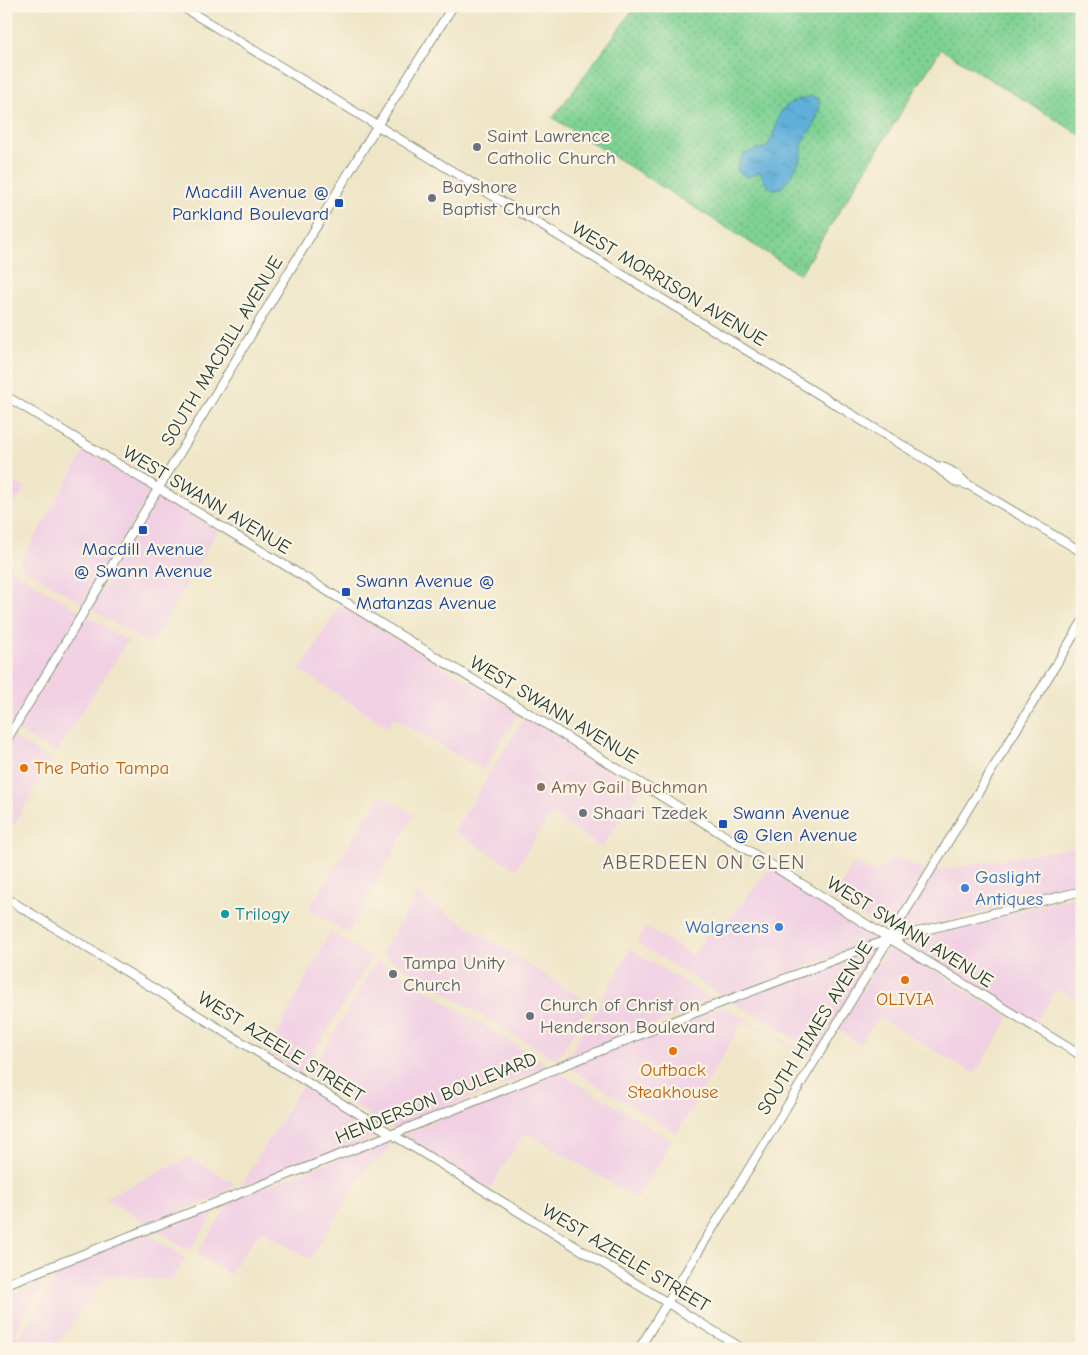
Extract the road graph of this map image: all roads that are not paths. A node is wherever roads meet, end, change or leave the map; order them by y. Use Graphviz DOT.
graph roads {
  1 [pos="180,6"];
  2 [pos="453,6"];
  3 [pos="377,126"];
  4 [pos="6,396"];
  5 [pos="157,489"];
  6 [pos="1082,552"];
  7 [pos="1082,622"];
  8 [pos="6,741"];
  9 [pos="1082,890"];
  10 [pos="6,898"];
  11 [pos="889,939"];
  12 [pos="1082,1056"];
  13 [pos="393,1134"];
  14 [pos="6,1284"];
  15 [pos="667,1302"];
  16 [pos="639,1349"];
  17 [pos="744,1349"];
  1 -- 3 [label="street, WEST MORRISON AVENUE"];
  2 -- 3 [label="street, SOUTH MACDILL AVENUE"];
  3 -- 5 [label="street, SOUTH MACDILL AVENUE"];
  3 -- 6 [label="street, WEST MORRISON AVENUE"];
  4 -- 5 [label="street, WEST SWANN AVENUE"];
  5 -- 8 [label="street, SOUTH MACDILL AVENUE"];
  5 -- 11 [label="street, WEST SWANN AVENUE"];
  7 -- 11 [label="street, SOUTH HIMES AVENUE"];
  9 -- 11 [label="street, HENDERSON BOULEVARD"];
  10 -- 13 [label="street, WEST AZEELE STREET"];
  11 -- 12 [label="street, WEST SWANN AVENUE"];
  11 -- 13 [label="street, HENDERSON BOULEVARD"];
  11 -- 15 [label="street, SOUTH HIMES AVENUE"];
  13 -- 14 [label="street, HENDERSON BOULEVARD"];
  13 -- 15 [label="street, WEST AZEELE STREET"];
  15 -- 16 [label="street, SOUTH HIMES AVENUE"];
  15 -- 17 [label="street, WEST AZEELE STREET"];
}
